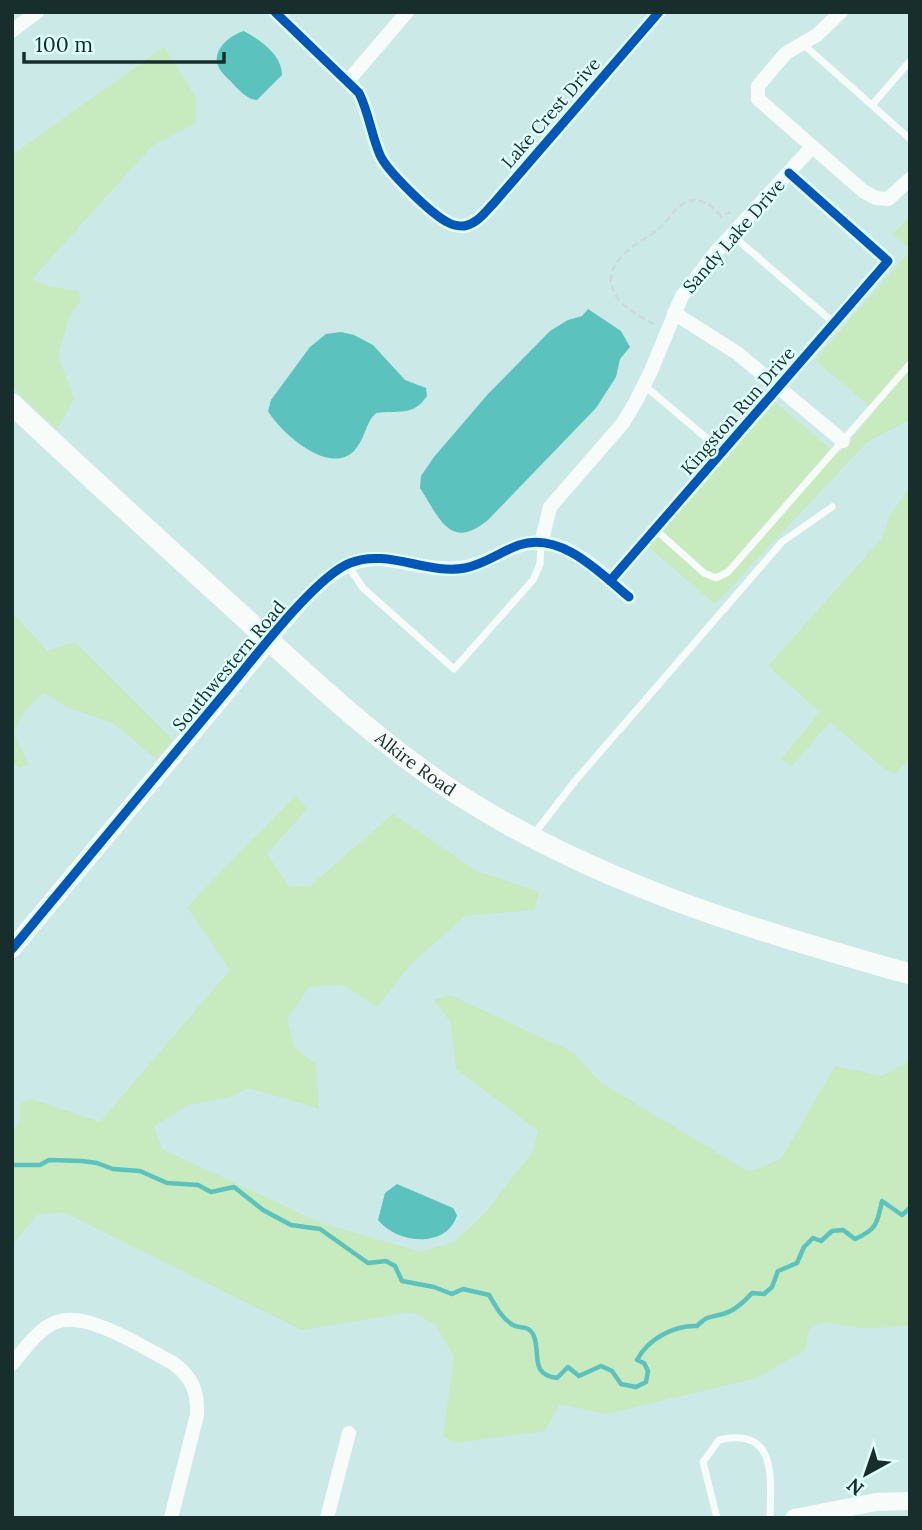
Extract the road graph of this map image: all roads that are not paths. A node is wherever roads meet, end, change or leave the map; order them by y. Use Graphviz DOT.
graph roads {
  1 [pos="37,12"];
  2 [pos="275,12"];
  3 [pos="407,12"];
  4 [pos="659,12"];
  5 [pos="841,12"];
  6 [pos="12,30"];
  7 [pos="804,45"];
  8 [pos="910,61"];
  9 [pos="348,81"];
  10 [pos="872,105"];
  11 [pos="910,139"];
  12 [pos="811,148"];
  13 [pos="789,173"];
  14 [pos="910,179"];
  15 [pos="732,235"];
  16 [pos="674,313"];
  17 [pos="834,323"];
  18 [pos="910,364"];
  19 [pos="645,386"];
  20 [pos="779,387"];
  21 [pos="12,404"];
  22 [pos="843,441"];
  23 [pos="723,452"];
  24 [pos="832,507"];
  25 [pos="656,530"];
  26 [pos="541,544"];
  27 [pos="347,564"];
  28 [pos="610,581"];
  29 [pos="629,597"];
  30 [pos="269,641"];
  31 [pos="531,837"];
  32 [pos="12,949"];
  33 [pos="910,974"];
  34 [pos="12,1364"];
  35 [pos="349,1433"];
  36 [pos="910,1501"];
  37 [pos="171,1518"];
  38 [pos="327,1518"];
  39 [pos="718,1518"];
  40 [pos="770,1518"];
  41 [pos="794,1518"];
  1 -- 6 [label="street"];
  2 -- 9 [label="street"];
  3 -- 9 [label="street"];
  4 -- 9 [label="street, Lake Crest Drive"];
  5 -- 7 [label="street"];
  7 -- 10 [label="lane"];
  7 -- 12 [label="street"];
  8 -- 10 [label="lane"];
  10 -- 11 [label="lane"];
  12 -- 13 [label="street, Sandy Lake Drive"];
  12 -- 14 [label="street"];
  13 -- 15 [label="street, Sandy Lake Drive"];
  13 -- 17 [label="street, Kingston Run Drive"];
  15 -- 16 [label="street, Sandy Lake Drive"];
  15 -- 17 [label="lane"];
  16 -- 19 [label="street, Sandy Lake Drive"];
  16 -- 20 [label="street"];
  17 -- 20 [label="street, Kingston Run Drive"];
  18 -- 22 [label="lane"];
  19 -- 23 [label="lane"];
  19 -- 26 [label="street, Sandy Lake Drive"];
  20 -- 22 [label="street"];
  20 -- 23 [label="street, Kingston Run Drive"];
  21 -- 30 [label="main road, Alkire Road"];
  22 -- 25 [label="lane"];
  23 -- 25 [label="street, Kingston Run Drive"];
  24 -- 31 [label="lane"];
  25 -- 28 [label="street, Kingston Run Drive"];
  26 -- 27 [label="street, Southwestern Road"];
  26 -- 27 [label="lane"];
  26 -- 28 [label="street"];
  27 -- 30 [label="street, Southwestern Road"];
  28 -- 29 [label="street"];
  30 -- 31 [label="main road, Alkire Road"];
  30 -- 32 [label="street, Southwestern Road"];
  31 -- 33 [label="main road, Alkire Road"];
  34 -- 37 [label="street"];
  35 -- 38 [label="street"];
  36 -- 41 [label="street"];
  39 -- 40 [label="lane"];
}
